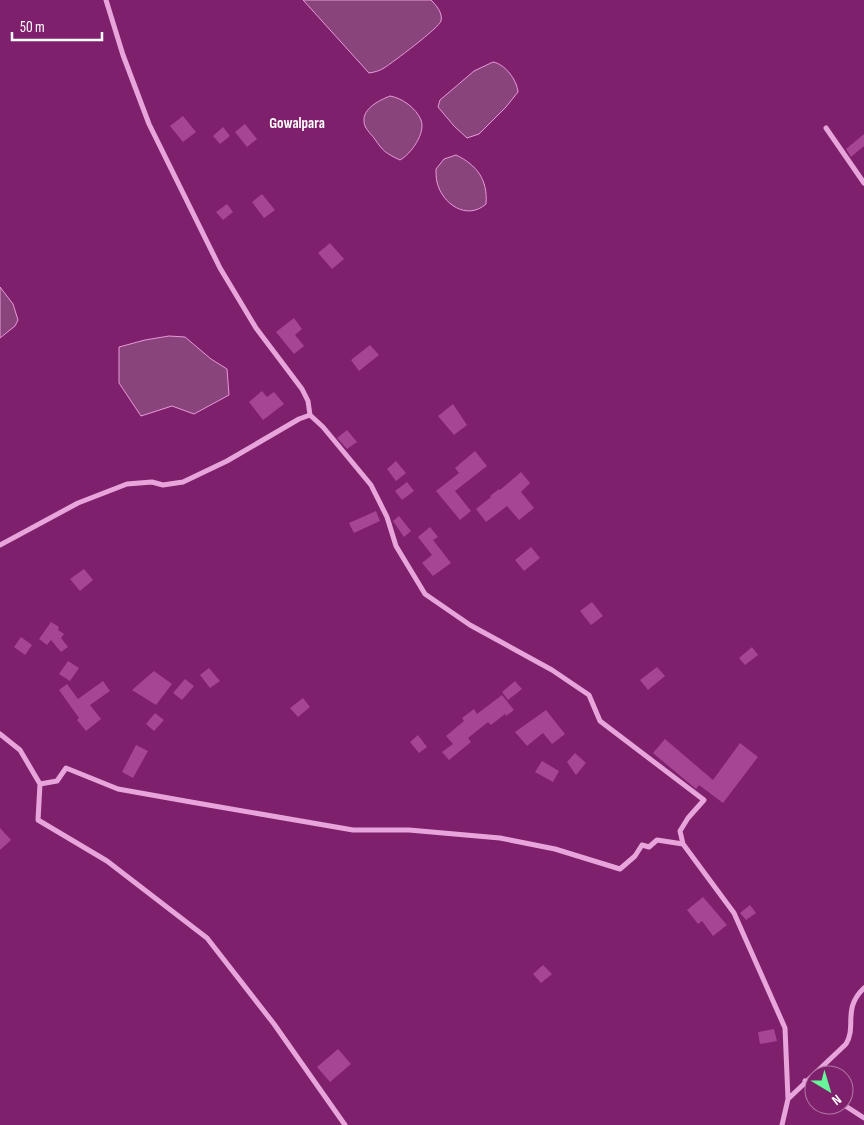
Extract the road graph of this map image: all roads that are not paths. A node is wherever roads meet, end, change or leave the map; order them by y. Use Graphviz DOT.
graph roads {
  1 [pos="106,0"];
  2 [pos="826,128"];
  3 [pos="864,184"];
  4 [pos="310,415"];
  5 [pos="0,545"];
  6 [pos="0,734"];
  7 [pos="40,784"];
  8 [pos="683,844"];
  9 [pos="864,988"];
  10 [pos="822,1065"];
  11 [pos="804,1082"];
  12 [pos="788,1099"];
  13 [pos="345,1125"];
  14 [pos="782,1125"];
  1 -- 4 [label="street"];
  2 -- 3 [label="street"];
  4 -- 5 [label="street"];
  4 -- 8 [label="street"];
  6 -- 7 [label="street"];
  7 -- 8 [label="street"];
  7 -- 13 [label="street"];
  8 -- 12 [label="street"];
  9 -- 10 [label="street"];
  11 -- 12 [label="street"];
  12 -- 14 [label="street"];
}
